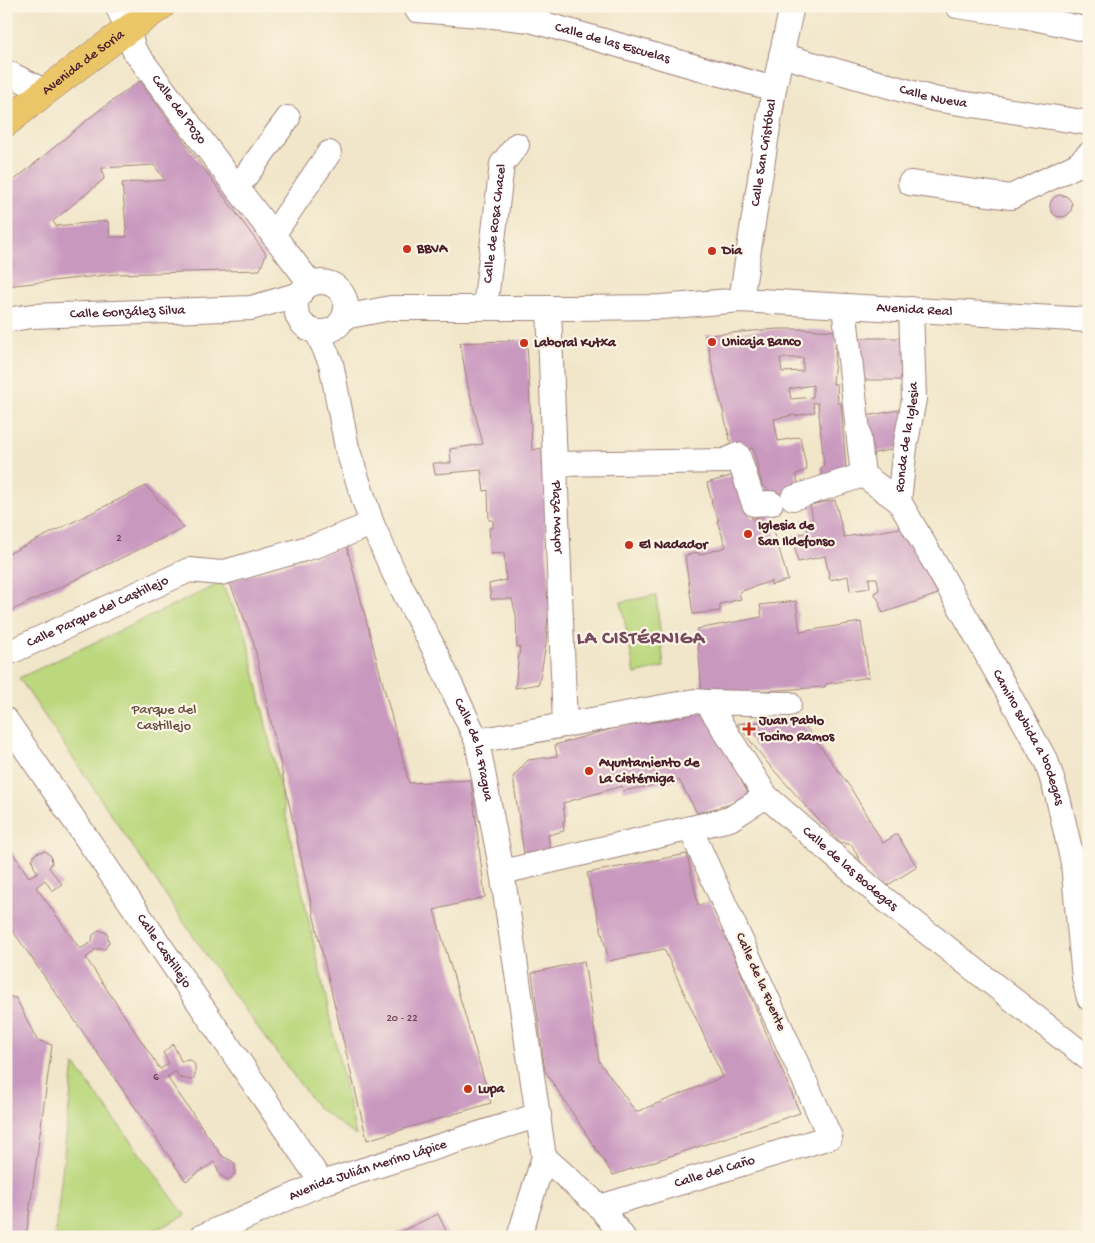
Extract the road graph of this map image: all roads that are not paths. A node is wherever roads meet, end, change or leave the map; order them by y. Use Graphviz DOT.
graph roads {
  1 [pos="161,6"];
  2 [pos="792,6"];
  3 [pos="957,6"];
  4 [pos="417,10"];
  5 [pos="1021,11"];
  6 [pos="122,17"];
  7 [pos="1089,30"];
  8 [pos="781,55"];
  9 [pos="6,72"];
  10 [pos="774,88"];
  11 [pos="44,91"];
  12 [pos="288,118"];
  13 [pos="6,123"];
  14 [pos="1089,123"];
  15 [pos="517,145"];
  16 [pos="330,153"];
  17 [pos="1083,160"];
  18 [pos="910,184"];
  19 [pos="237,188"];
  20 [pos="273,236"];
  21 [pos="305,289"];
  22 [pos="741,300"];
  23 [pos="844,306"];
  24 [pos="251,308"];
  25 [pos="485,308"];
  26 [pos="549,308"];
  27 [pos="911,309"];
  28 [pos="328,319"];
  29 [pos="6,320"];
  30 [pos="1089,320"];
  31 [pos="555,464"];
  32 [pos="863,475"];
  33 [pos="899,501"];
  34 [pos="372,524"];
  35 [pos="6,654"];
  36 [pos="707,702"];
  37 [pos="789,704"];
  38 [pos="6,720"];
  39 [pos="565,725"];
  40 [pos="477,741"];
  41 [pos="766,796"];
  42 [pos="690,828"];
  43 [pos="502,872"];
  44 [pos="1089,998"];
  45 [pos="1089,1059"];
  46 [pos="539,1115"];
  47 [pos="830,1137"];
  48 [pos="544,1157"];
  49 [pos="322,1183"];
  50 [pos="600,1207"];
  51 [pos="200,1237"];
  52 [pos="519,1237"];
  53 [pos="623,1237"];
  1 -- 6 [label="main road, Avenida de Soria"];
  2 -- 8 [label="street, Calle San Cristóbal"];
  3 -- 5 [label="street"];
  4 -- 10 [label="street, Calle de las Escuelas"];
  5 -- 7 [label="street"];
  6 -- 11 [label="main road, Avenida de Soria"];
  6 -- 19 [label="street, Calle del Pozo"];
  8 -- 10 [label="street, Calle San Cristóbal"];
  8 -- 14 [label="street, Calle Nueva"];
  9 -- 11 [label="street"];
  10 -- 22 [label="street, Calle San Cristóbal"];
  11 -- 13 [label="main road, Avenida de Soria"];
  12 -- 19 [label="street"];
  15 -- 25 [label="street, Calle de Rosa Chacel"];
  16 -- 20 [label="street"];
  17 -- 18 [label="street"];
  19 -- 20 [label="street, Calle del Pozo"];
  20 -- 21 [label="street, Calle del Pozo"];
  21 -- 24 [label="street, Calle González Silva"];
  21 -- 28 [label="street, Calle de la Fragua"];
  21 -- 28 [label="street"];
  22 -- 23 [label="street, Avenida Real"];
  22 -- 26 [label="street"];
  23 -- 27 [label="street, Avenida Real"];
  23 -- 32 [label="street"];
  24 -- 28 [label="street, Calle González Silva"];
  24 -- 29 [label="street, Calle González Silva"];
  25 -- 26 [label="street, Calle González Silva"];
  25 -- 28 [label="street, Calle González Silva"];
  26 -- 31 [label="street, Plaza Mayor"];
  27 -- 30 [label="street, Avenida Real"];
  27 -- 33 [label="street, Ronda de la Iglesia"];
  28 -- 34 [label="street, Calle de la Fragua"];
  31 -- 32 [label="street"];
  31 -- 39 [label="street, Plaza Mayor"];
  32 -- 33 [label="street, Ronda de la Iglesia"];
  33 -- 44 [label="street, Camino subida a bodegas"];
  34 -- 35 [label="street, Calle Parque del Castillejo"];
  34 -- 40 [label="street, Calle de la Fragua"];
  36 -- 37 [label="street"];
  36 -- 39 [label="street"];
  36 -- 41 [label="street, Calle de las Bodegas"];
  38 -- 49 [label="street, Calle Castillejo"];
  39 -- 40 [label="street"];
  40 -- 43 [label="street, Calle de la Fragua"];
  41 -- 42 [label="street"];
  41 -- 45 [label="street, Calle de las Bodegas"];
  42 -- 43 [label="street"];
  42 -- 47 [label="street, Calle de la Fuente"];
  43 -- 46 [label="street, Calle de la Fragua"];
  46 -- 48 [label="street, Calle de la Fragua"];
  46 -- 49 [label="street, Avenida Julián Merino Lápice"];
  47 -- 50 [label="street, Calle del Caño"];
  48 -- 50 [label="street"];
  48 -- 52 [label="street"];
  49 -- 51 [label="street, Avenida Julián Merino Lápice"];
  50 -- 53 [label="street"];
}
